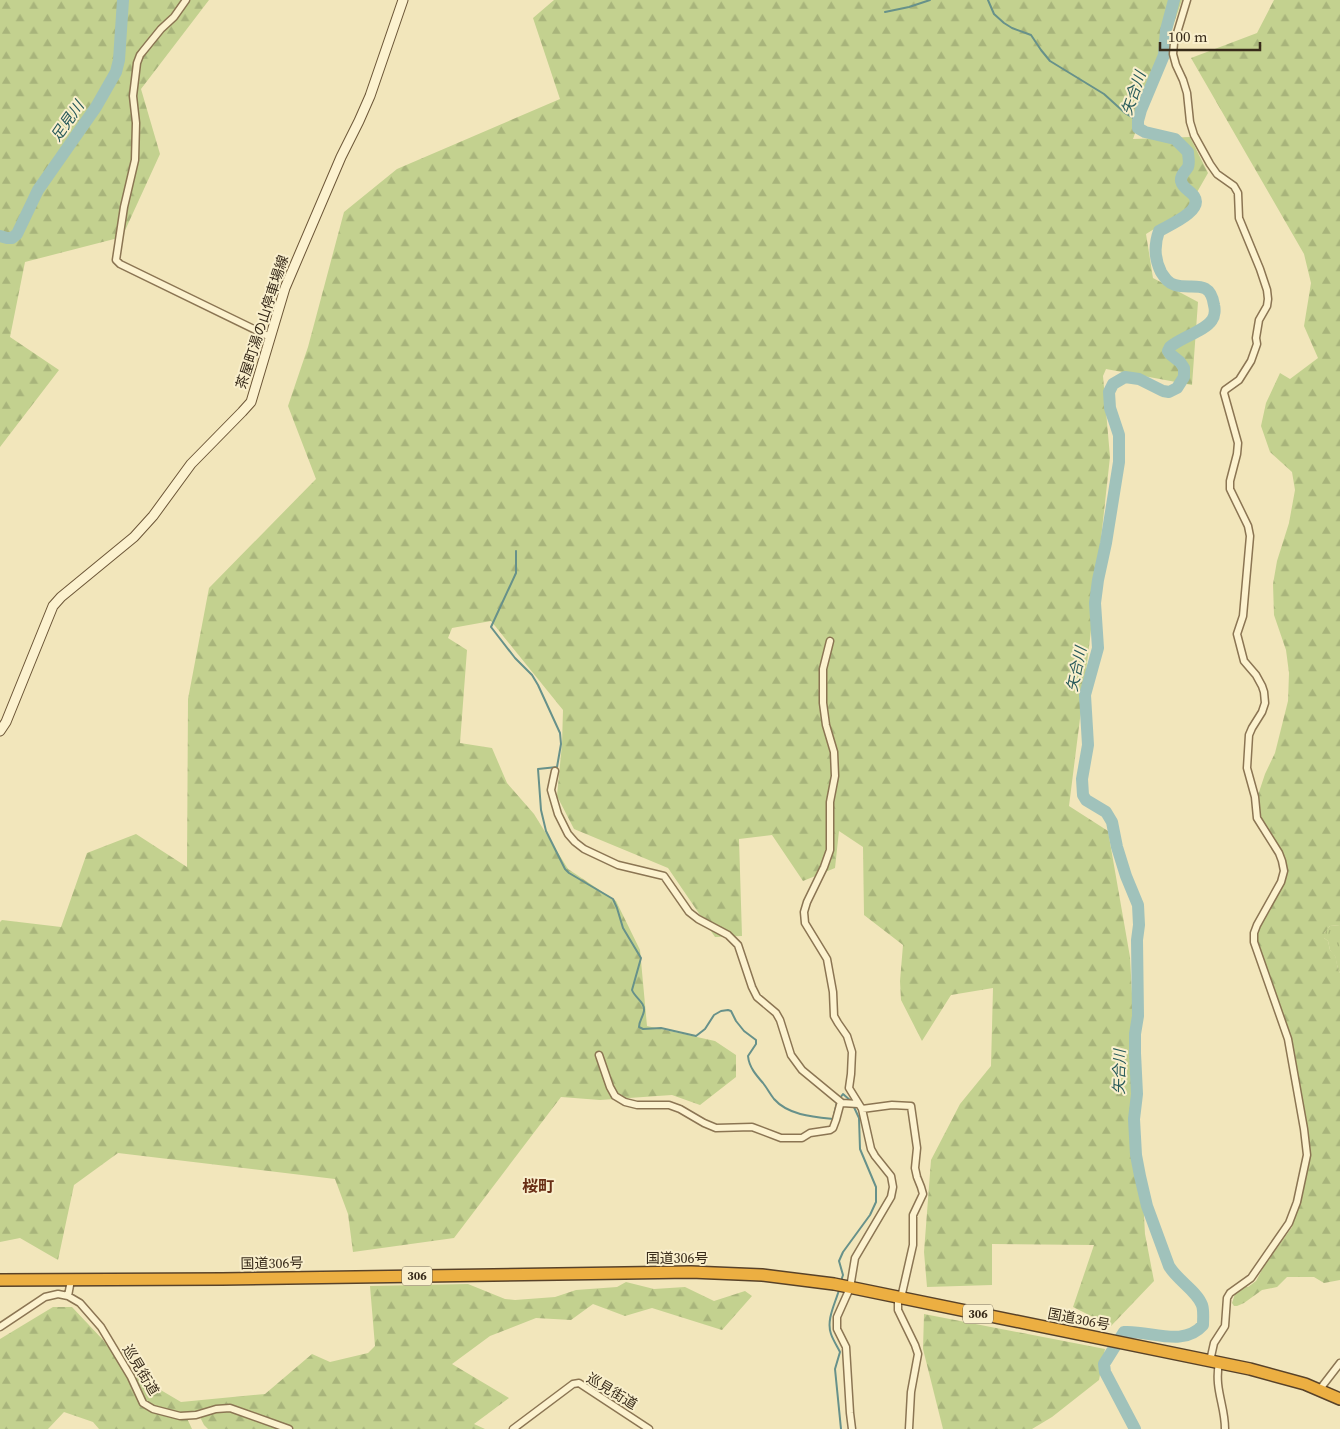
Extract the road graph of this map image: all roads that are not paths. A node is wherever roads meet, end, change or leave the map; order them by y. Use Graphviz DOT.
graph roads {
  1 [pos="186,0"];
  2 [pos="403,0"];
  3 [pos="1187,0"];
  4 [pos="270,338"];
  5 [pos="830,641"];
  6 [pos="0,731"];
  7 [pos="555,771"];
  8 [pos="599,1055"];
  9 [pos="842,1102"];
  10 [pos="859,1106"];
  11 [pos="0,1280"];
  12 [pos="71,1280"];
  13 [pos="848,1287"];
  14 [pos="68,1296"];
  15 [pos="899,1298"];
  16 [pos="0,1327"];
  17 [pos="1215,1362"];
  18 [pos="1340,1363"];
  19 [pos="1320,1390"];
  20 [pos="1340,1399"];
  21 [pos="289,1429"];
  22 [pos="513,1429"];
  23 [pos="649,1429"];
  24 [pos="852,1429"];
  25 [pos="910,1429"];
  26 [pos="1225,1429"];
  1 -- 4 [label="street"];
  2 -- 4 [label="main road, 茶屋町湯の山停車場線"];
  3 -- 17 [label="street"];
  4 -- 6 [label="main road, 茶屋町湯の山停車場線"];
  5 -- 10 [label="street"];
  7 -- 9 [label="street"];
  8 -- 9 [label="street"];
  9 -- 10 [label="street"];
  10 -- 13 [label="street"];
  10 -- 15 [label="street"];
  11 -- 12 [label="highway, 国道306号 / 306"];
  12 -- 13 [label="highway, 国道306号 / 306"];
  12 -- 14 [label="street"];
  13 -- 15 [label="highway, 国道306号 / 306"];
  13 -- 24 [label="street"];
  14 -- 16 [label="street"];
  14 -- 21 [label="street, 巡見街道"];
  15 -- 17 [label="highway, 国道306号 / 306"];
  15 -- 25 [label="street"];
  17 -- 19 [label="highway, 国道306号 / 306"];
  17 -- 26 [label="street"];
  18 -- 19 [label="street"];
  19 -- 20 [label="highway, 国道306号 / 306"];
  22 -- 23 [label="street, 巡見街道"];
}
